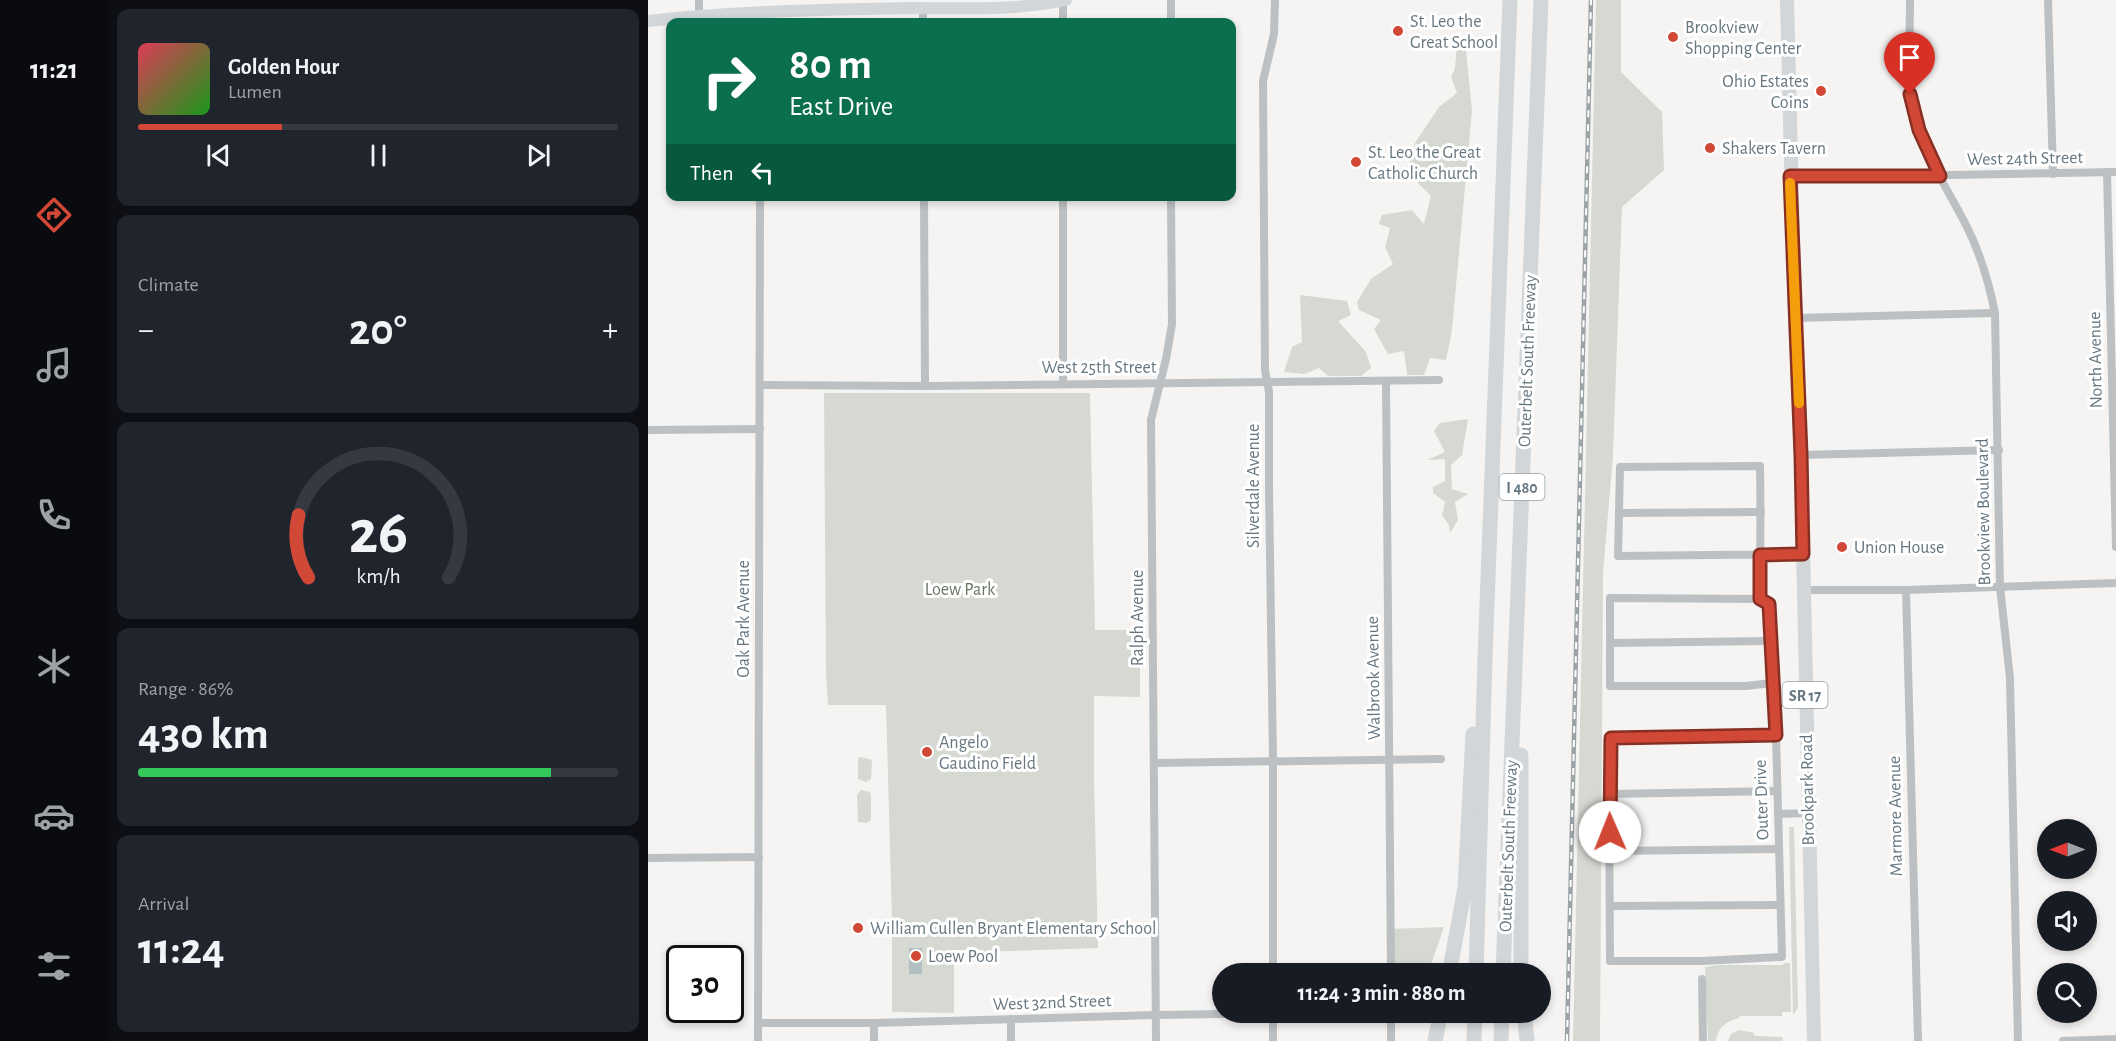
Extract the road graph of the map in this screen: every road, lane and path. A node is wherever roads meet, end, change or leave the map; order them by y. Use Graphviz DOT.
graph roads {
  1 [pos="699,0"];
  2 [pos="1064,0"];
  3 [pos="1171,0"];
  4 [pos="1275,0"];
  5 [pos="1510,0"];
  6 [pos="1541,0"];
  7 [pos="1787,0"];
  8 [pos="1910,0"];
  9 [pos="2048,0"];
  10 [pos="1005,4"];
  11 [pos="838,5"];
  12 [pos="923,8"];
  13 [pos="699,15"];
  14 [pos="760,17"];
  15 [pos="674,18"];
  16 [pos="923,18"];
  17 [pos="1063,18"];
  18 [pos="1171,18"];
  19 [pos="666,19"];
  20 [pos="648,21"];
  21 [pos="2111,172"];
  22 [pos="2053,174"];
  23 [pos="1790,176"];
  24 [pos="1940,176"];
  25 [pos="760,201"];
  26 [pos="924,201"];
  27 [pos="1063,201"];
  28 [pos="1171,201"];
  29 [pos="1995,314"];
  30 [pos="1795,318"];
  31 [pos="1438,380"];
  32 [pos="1386,381"];
  33 [pos="1267,382"];
  34 [pos="1063,384"];
  35 [pos="1160,384"];
  36 [pos="760,385"];
  37 [pos="925,386"];
  38 [pos="760,429"];
  39 [pos="648,430"];
  40 [pos="1999,450"];
  41 [pos="1801,455"];
  42 [pos="1761,512"];
  43 [pos="1619,513"];
  44 [pos="2116,547"];
  45 [pos="1803,554"];
  46 [pos="1760,555"];
  47 [pos="2116,583"];
  48 [pos="2000,587"];
  49 [pos="1803,590"];
  50 [pos="1906,590"];
  51 [pos="1760,599"];
  52 [pos="1769,641"];
  53 [pos="1610,644"];
  54 [pos="1485,657"];
  55 [pos="1515,665"];
  56 [pos="1772,683"];
  57 [pos="1776,735"];
  58 [pos="1441,759"];
  59 [pos="1390,760"];
  60 [pos="1273,761"];
  61 [pos="1154,762"];
  62 [pos="1777,791"];
  63 [pos="1609,794"];
  64 [pos="1808,813"];
  65 [pos="1778,814"];
  66 [pos="1779,849"];
  67 [pos="1610,850"];
  68 [pos="759,857"];
  69 [pos="648,858"];
  70 [pos="1780,905"];
  71 [pos="1611,906"];
  72 [pos="1273,963"];
  73 [pos="1391,963"];
  74 [pos="1451,963"];
  75 [pos="1476,963"];
  76 [pos="1503,963"];
  77 [pos="1521,963"];
  78 [pos="1702,979"];
  79 [pos="1212,1014"];
  80 [pos="1156,1015"];
  81 [pos="1011,1019"];
  82 [pos="759,1023"];
  83 [pos="874,1023"];
  84 [pos="1273,1023"];
  85 [pos="1391,1023"];
  86 [pos="1439,1023"];
  87 [pos="1475,1023"];
  88 [pos="1502,1023"];
  89 [pos="1525,1023"];
  90 [pos="2116,1039"];
  91 [pos="758,1041"];
  92 [pos="874,1041"];
  93 [pos="1011,1041"];
  94 [pos="1156,1041"];
  95 [pos="1273,1041"];
  96 [pos="1391,1041"];
  97 [pos="1435,1041"];
  98 [pos="1474,1041"];
  99 [pos="1501,1041"];
  100 [pos="1527,1041"];
  101 [pos="1703,1041"];
  102 [pos="1814,1041"];
  103 [pos="1917,1041"];
  104 [pos="2018,1041"];
  105 [pos="2063,1041"];
  1 -- 13 [label="street"];
  2 -- 10 [label="main road"];
  2 -- 17 [label="street"];
  3 -- 18 [label="street"];
  4 -- 33 [label="street, Silverdale Avenue"];
  5 -- 54 [label="highway, Outerbelt South Freeway / I 480"];
  6 -- 55 [label="highway, Outerbelt South Freeway / I 480"];
  7 -- 23 [label="main road, Brookpark Road / SR 17"];
  8 -- 24 [label="street, Brookview Boulevard"];
  9 -- 22 [label="street"];
  10 -- 12 [label="main road"];
  11 -- 12 [label="main road"];
  11 -- 14 [label="main road"];
  12 -- 16 [label="street"];
  13 -- 14 [label="main road"];
  13 -- 15 [label="main road"];
  19 -- 20 [label="main road"];
  21 -- 22 [label="street, West 24th Street"];
  21 -- 44 [label="street, North Avenue"];
  22 -- 24 [label="street, West 24th Street"];
  23 -- 24 [label="street, West 24th Street"];
  23 -- 30 [label="main road, Brookpark Road / SR 17"];
  24 -- 29 [label="street, Brookview Boulevard"];
  25 -- 36 [label="street, Oak Park Avenue"];
  26 -- 37 [label="street"];
  27 -- 34 [label="street"];
  28 -- 35 [label="street, Ralph Avenue"];
  29 -- 30 [label="street"];
  29 -- 40 [label="street, Brookview Boulevard"];
  30 -- 41 [label="main road, Brookpark Road / SR 17"];
  31 -- 32 [label="street, West 25th Street"];
  32 -- 33 [label="street, West 25th Street"];
  32 -- 59 [label="street, Walbrook Avenue"];
  33 -- 35 [label="street, West 25th Street"];
  33 -- 60 [label="street, Silverdale Avenue"];
  34 -- 35 [label="street, West 25th Street"];
  34 -- 37 [label="street, West 25th Street"];
  35 -- 61 [label="street, Ralph Avenue"];
  36 -- 37 [label="street, West 25th Street"];
  36 -- 38 [label="street, Oak Park Avenue"];
  38 -- 39 [label="street"];
  38 -- 68 [label="street, Oak Park Avenue"];
  40 -- 41 [label="street"];
  40 -- 48 [label="street, Brookview Boulevard"];
  41 -- 45 [label="main road, Brookpark Road / SR 17"];
  42 -- 43 [label="street"];
  42 -- 43 [label="street, Outer Drive"];
  42 -- 46 [label="street, Outer Drive"];
  43 -- 46 [label="street"];
  45 -- 46 [label="street"];
  45 -- 49 [label="main road, Brookpark Road / SR 17"];
  46 -- 51 [label="street, Outer Drive"];
  47 -- 48 [label="street"];
  48 -- 50 [label="street"];
  48 -- 104 [label="street, Brookview Boulevard"];
  49 -- 50 [label="street"];
  49 -- 64 [label="main road, Brookpark Road / SR 17"];
  50 -- 103 [label="street, Marmore Avenue"];
  51 -- 52 [label="street, Outer Drive"];
  51 -- 53 [label="street"];
  52 -- 53 [label="street"];
  52 -- 56 [label="street, Outer Drive"];
  53 -- 56 [label="street"];
  54 -- 74 [label="highway"];
  54 -- 75 [label="highway, Outerbelt South Freeway / I 480"];
  55 -- 76 [label="highway, Outerbelt South Freeway / I 480"];
  55 -- 77 [label="highway"];
  56 -- 57 [label="street, Outer Drive"];
  57 -- 62 [label="street, Outer Drive"];
  57 -- 63 [label="street"];
  58 -- 59 [label="street"];
  59 -- 60 [label="street"];
  59 -- 73 [label="street, Walbrook Avenue"];
  60 -- 61 [label="street"];
  60 -- 72 [label="street, Silverdale Avenue"];
  61 -- 80 [label="street, Ralph Avenue"];
  62 -- 63 [label="street"];
  62 -- 65 [label="street, Outer Drive"];
  63 -- 67 [label="street"];
  64 -- 65 [label="street"];
  64 -- 102 [label="main road, Brookpark Road / SR 17"];
  65 -- 66 [label="street, Outer Drive"];
  66 -- 67 [label="street"];
  66 -- 70 [label="street, Outer Drive"];
  67 -- 71 [label="street"];
  68 -- 69 [label="street"];
  68 -- 82 [label="street, Oak Park Avenue"];
  70 -- 71 [label="street"];
  70 -- 71 [label="street, Outer Drive"];
  78 -- 101 [label="street"];
  79 -- 80 [label="street, West 32nd Street"];
  80 -- 81 [label="street, West 32nd Street"];
  80 -- 94 [label="street, Ralph Avenue"];
  81 -- 83 [label="street, West 32nd Street"];
  81 -- 93 [label="street"];
  82 -- 83 [label="street, West 32nd Street"];
  82 -- 91 [label="street, Oak Park Avenue"];
  83 -- 92 [label="street"];
  84 -- 95 [label="street"];
  85 -- 96 [label="street"];
  86 -- 97 [label="highway"];
  87 -- 98 [label="highway"];
  88 -- 99 [label="highway"];
  89 -- 100 [label="highway"];
  90 -- 105 [label="street"];
}
